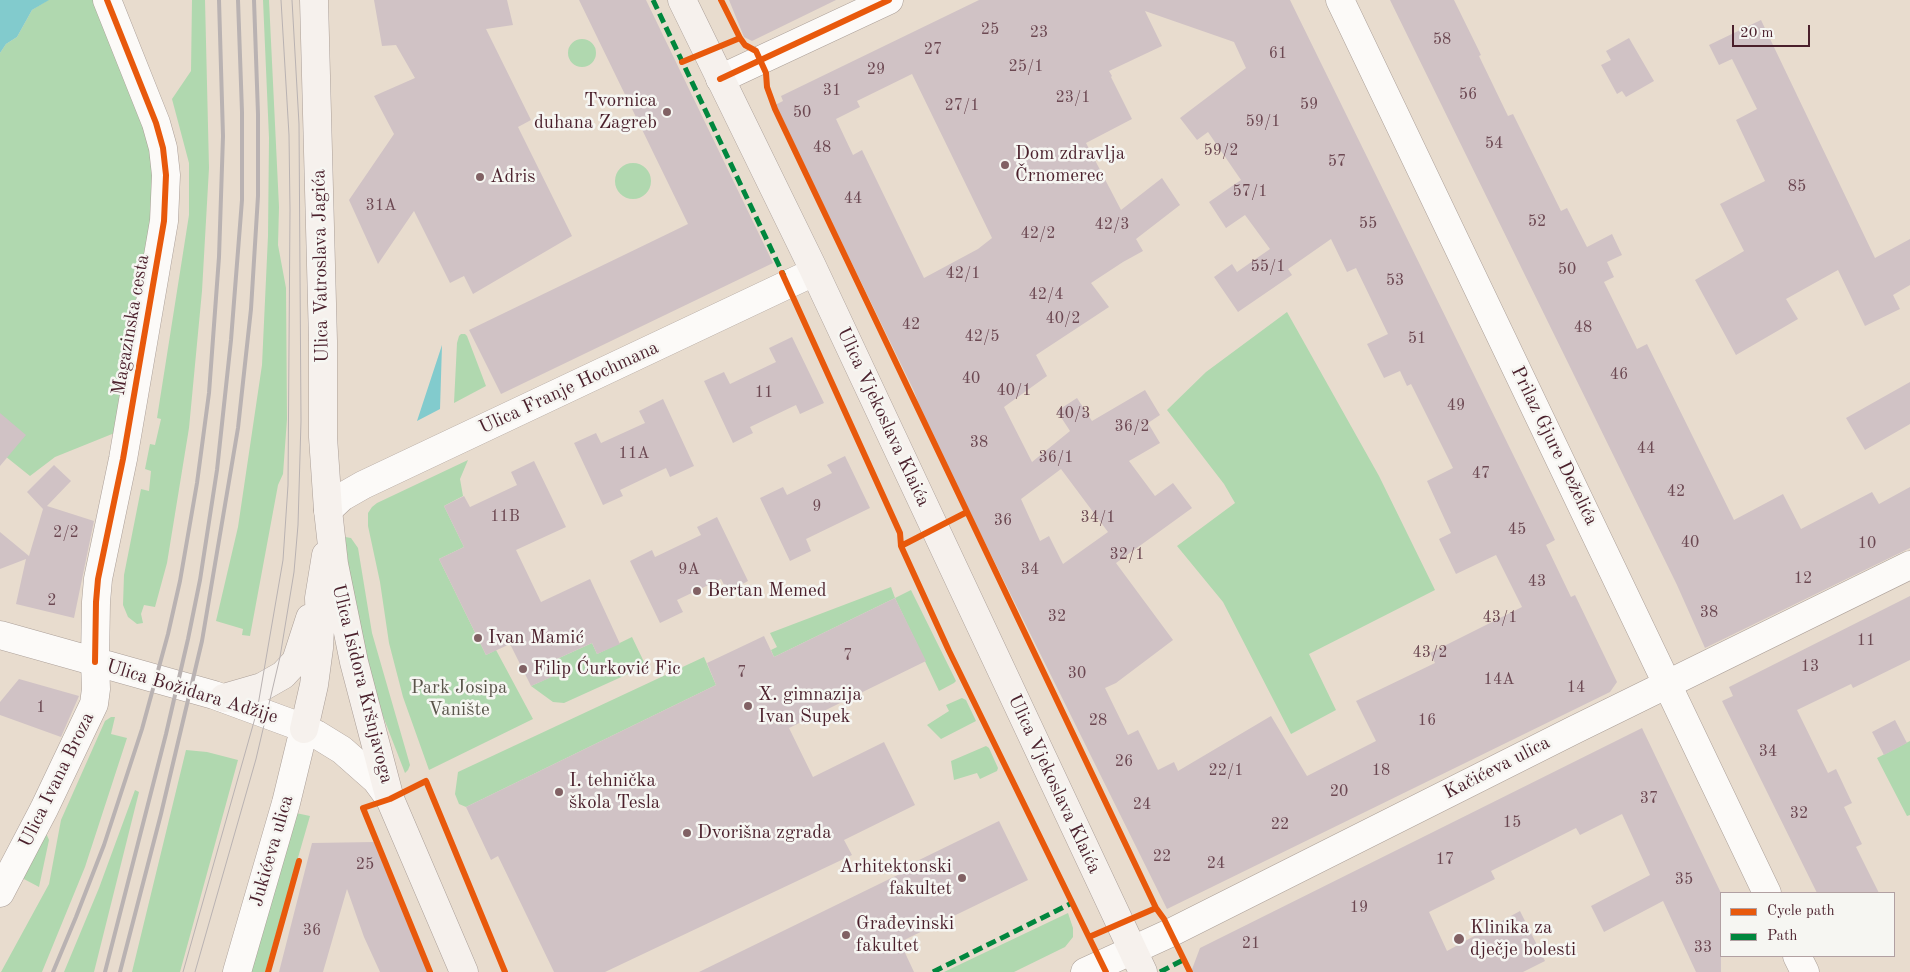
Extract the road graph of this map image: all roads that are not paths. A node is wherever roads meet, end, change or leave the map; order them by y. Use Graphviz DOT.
graph roads {
  1 [pos="107,0"];
  2 [pos="314,0"];
  3 [pos="682,0"];
  4 [pos="889,0"];
  5 [pos="1340,0"];
  6 [pos="720,79"];
  7 [pos="814,272"];
  8 [pos="328,520"];
  9 [pos="1910,565"];
  10 [pos="319,598"];
  11 [pos="0,635"];
  12 [pos="95,662"];
  13 [pos="1667,684"];
  14 [pos="224,698"];
  15 [pos="304,729"];
  16 [pos="390,799"];
  17 [pos="1767,892"];
  18 [pos="0,893"];
  19 [pos="1798,957"];
  20 [pos="1137,961"];
  21 [pos="237,972"];
  22 [pos="464,972"];
  23 [pos="1085,972"];
  24 [pos="1805,972"];
  1 -- 12 [label="street, Magazinska cesta"];
  2 -- 8 [label="main road, Ulica Vatroslava Jagića"];
  3 -- 6 [label="main road, Ulica Vjekoslava Klaića"];
  4 -- 6 [label="street"];
  5 -- 13 [label="street, Prilaz Gjure Deželića"];
  6 -- 7 [label="main road, Ulica Vjekoslava Klaića"];
  7 -- 8 [label="street, Ulica Franje Hochmana"];
  7 -- 20 [label="main road, Ulica Vjekoslava Klaića"];
  8 -- 10 [label="main road"];
  8 -- 16 [label="main road, Ulica Isidora Kršnjavoga"];
  9 -- 13 [label="street, Kačićeva ulica"];
  10 -- 14 [label="main road"];
  10 -- 15 [label="main road"];
  11 -- 12 [label="street, Ulica Božidara Adžije"];
  12 -- 14 [label="street, Ulica Božidara Adžije"];
  12 -- 18 [label="street, Ulica Ivana Broza"];
  13 -- 17 [label="street, Prilaz Gjure Deželića"];
  13 -- 20 [label="street, Kačićeva ulica"];
  14 -- 15 [label="street, Ulica Božidara Adžije"];
  15 -- 16 [label="street, Ulica Božidara Adžije"];
  15 -- 21 [label="street, Jukićeva ulica"];
  16 -- 22 [label="main road, Ulica Isidora Kršnjavoga"];
  19 -- 24 [label="street"];
  20 -- 23 [label="street, Kačićeva ulica"];
}
